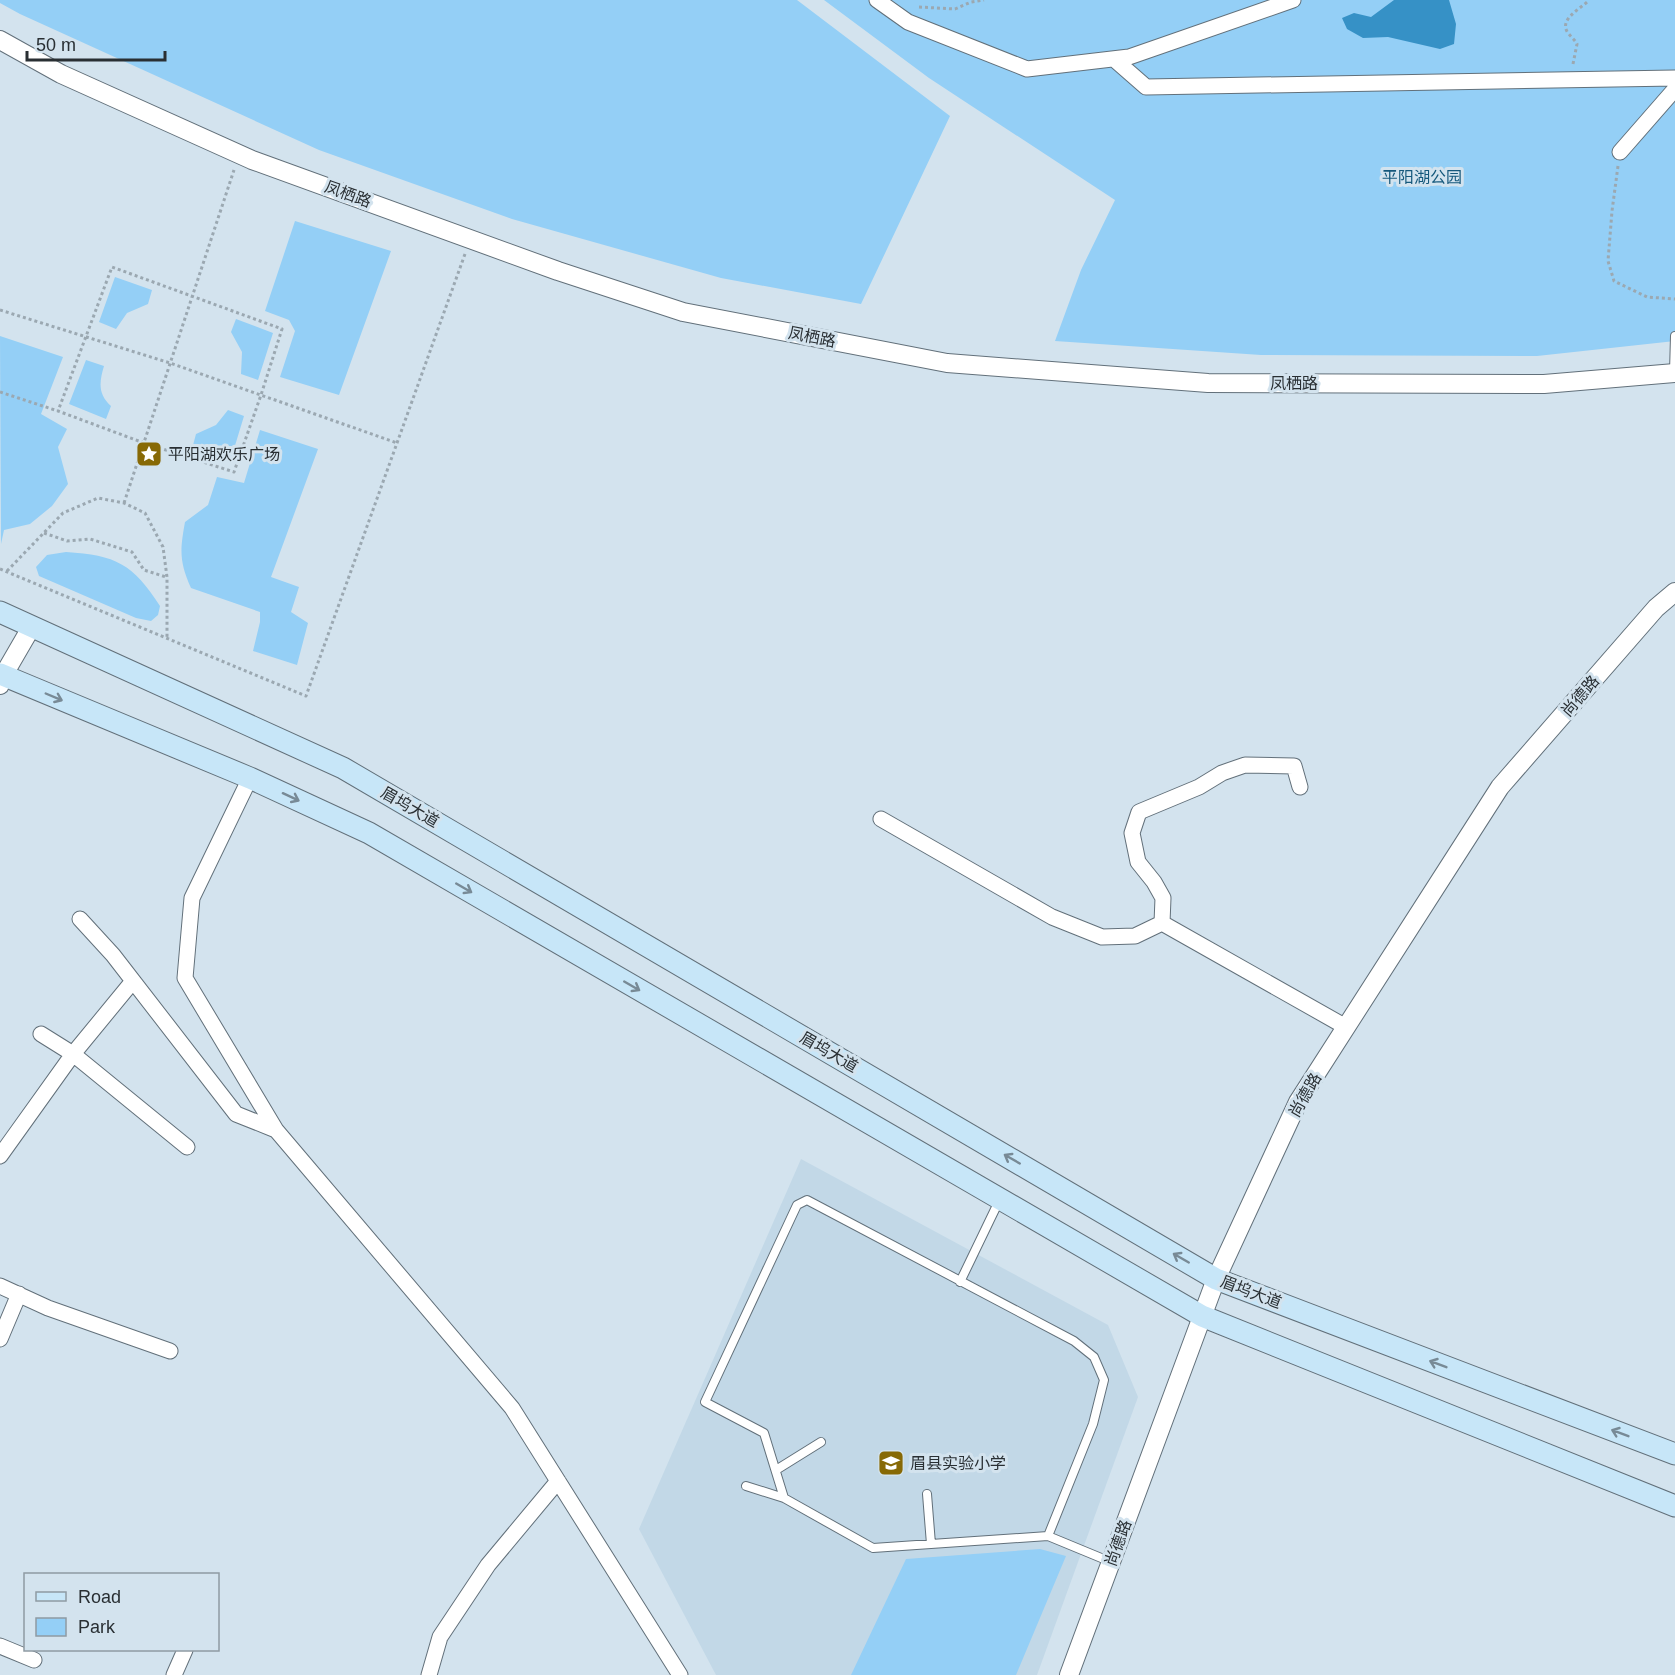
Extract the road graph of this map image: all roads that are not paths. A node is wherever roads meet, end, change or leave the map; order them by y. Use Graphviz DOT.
graph roads {
  1 [pos="1293,0"];
  2 [pos="882,3"];
  3 [pos="0,40"];
  4 [pos="1114,59"];
  5 [pos="1675,78"];
  6 [pos="1675,89"];
  7 [pos="1620,152"];
  8 [pos="1675,336"];
  9 [pos="1674,373"];
  10 [pos="1675,592"];
  11 [pos="0,612"];
  12 [pos="32,626"];
  13 [pos="1,678"];
  14 [pos="250,778"];
  15 [pos="1300,787"];
  16 [pos="881,819"];
  17 [pos="80,919"];
  18 [pos="1162,923"];
  19 [pos="133,981"];
  20 [pos="1346,1027"];
  21 [pos="40,1035"];
  22 [pos="73,1054"];
  23 [pos="276,1131"];
  24 [pos="187,1147"];
  25 [pos="0,1156"];
  26 [pos="1000,1199"];
  27 [pos="1216,1279"];
  28 [pos="960,1282"];
  29 [pos="0,1286"];
  30 [pos="18,1294"];
  31 [pos="1202,1316"];
  32 [pos="0,1339"];
  33 [pos="170,1351"];
  34 [pos="821,1442"];
  35 [pos="1675,1454"];
  36 [pos="776,1470"];
  37 [pos="558,1481"];
  38 [pos="746,1486"];
  39 [pos="927,1494"];
  40 [pos="784,1498"];
  41 [pos="1675,1506"];
  42 [pos="1048,1536"];
  43 [pos="930,1544"];
  44 [pos="1111,1562"];
  45 [pos="0,1646"];
  46 [pos="185,1651"];
  47 [pos="34,1660"];
  48 [pos="174,1675"];
  49 [pos="429,1675"];
  50 [pos="680,1675"];
  51 [pos="1069,1675"];
  1 -- 4 [label="street"];
  2 -- 4 [label="street"];
  3 -- 9 [label="street, 凤栖路"];
  4 -- 5 [label="street"];
  6 -- 7 [label="street"];
  8 -- 9 [label="lane"];
  10 -- 20 [label="street, 尚德路"];
  11 -- 12 [label="main road, 眉坞大道"];
  12 -- 13 [label="street"];
  27 -- 12 [label="main road, 眉坞大道, one-way"];
  13 -- 14 [label="main road, one-way"];
  14 -- 23 [label="street"];
  14 -- 26 [label="main road, one-way"];
  15 -- 18 [label="street"];
  16 -- 18 [label="street"];
  17 -- 19 [label="street"];
  18 -- 20 [label="street"];
  19 -- 22 [label="street"];
  19 -- 23 [label="street"];
  20 -- 27 [label="street, 尚德路"];
  21 -- 22 [label="street"];
  22 -- 24 [label="street"];
  22 -- 25 [label="street"];
  23 -- 37 [label="street"];
  26 -- 28 [label="lane"];
  26 -- 31 [label="main road"];
  27 -- 31 [label="street, 尚德路"];
  35 -- 27 [label="main road, 眉坞大道, one-way"];
  28 -- 36 [label="lane"];
  28 -- 42 [label="lane"];
  29 -- 30 [label="street"];
  30 -- 32 [label="street"];
  30 -- 33 [label="street"];
  31 -- 41 [label="main road"];
  31 -- 44 [label="street, 尚德路"];
  34 -- 36 [label="lane"];
  36 -- 40 [label="lane"];
  37 -- 49 [label="street"];
  37 -- 50 [label="street"];
  38 -- 40 [label="lane"];
  39 -- 43 [label="lane"];
  40 -- 43 [label="lane"];
  42 -- 43 [label="lane"];
  42 -- 44 [label="lane"];
  44 -- 51 [label="street, 尚德路"];
  45 -- 47 [label="street"];
  46 -- 48 [label="street"];
}
